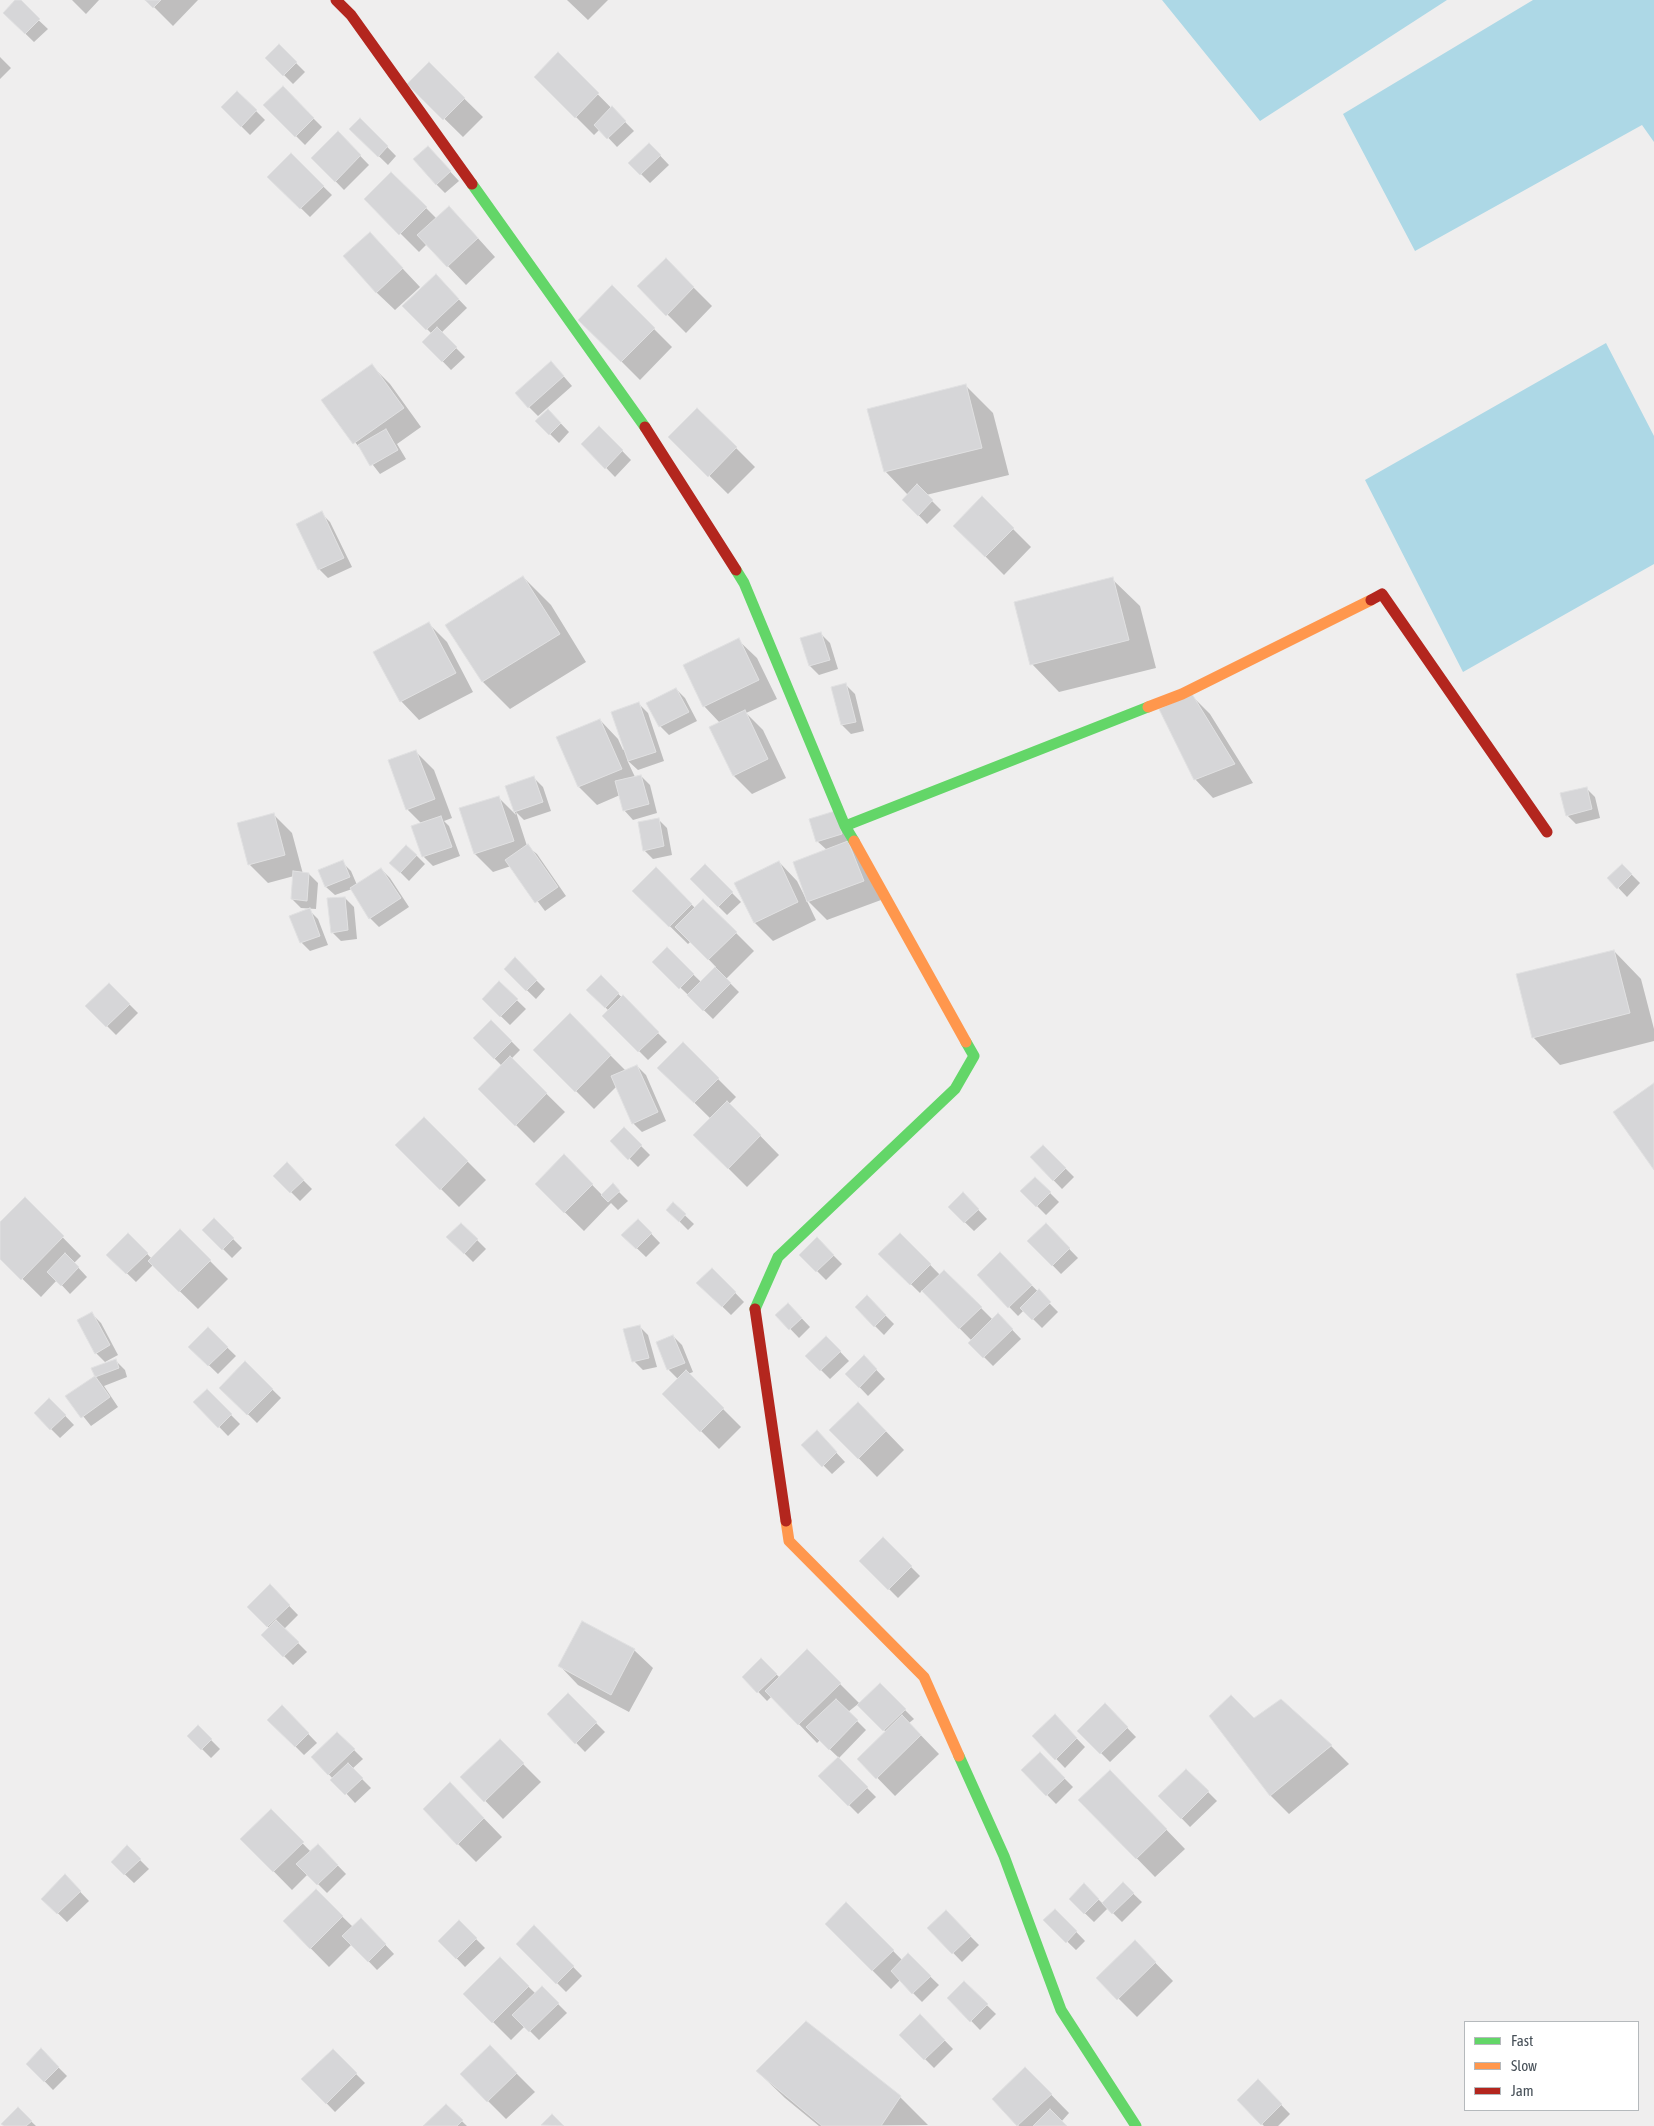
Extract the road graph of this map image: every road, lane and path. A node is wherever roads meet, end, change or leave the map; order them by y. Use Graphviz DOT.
graph roads {
  1 [pos="336,0"];
  2 [pos="845,826"];
  3 [pos="1547,832"];
  4 [pos="1136,2126"];
  1 -- 2 [label="street"];
  2 -- 3 [label="street"];
  2 -- 4 [label="street"];
}
